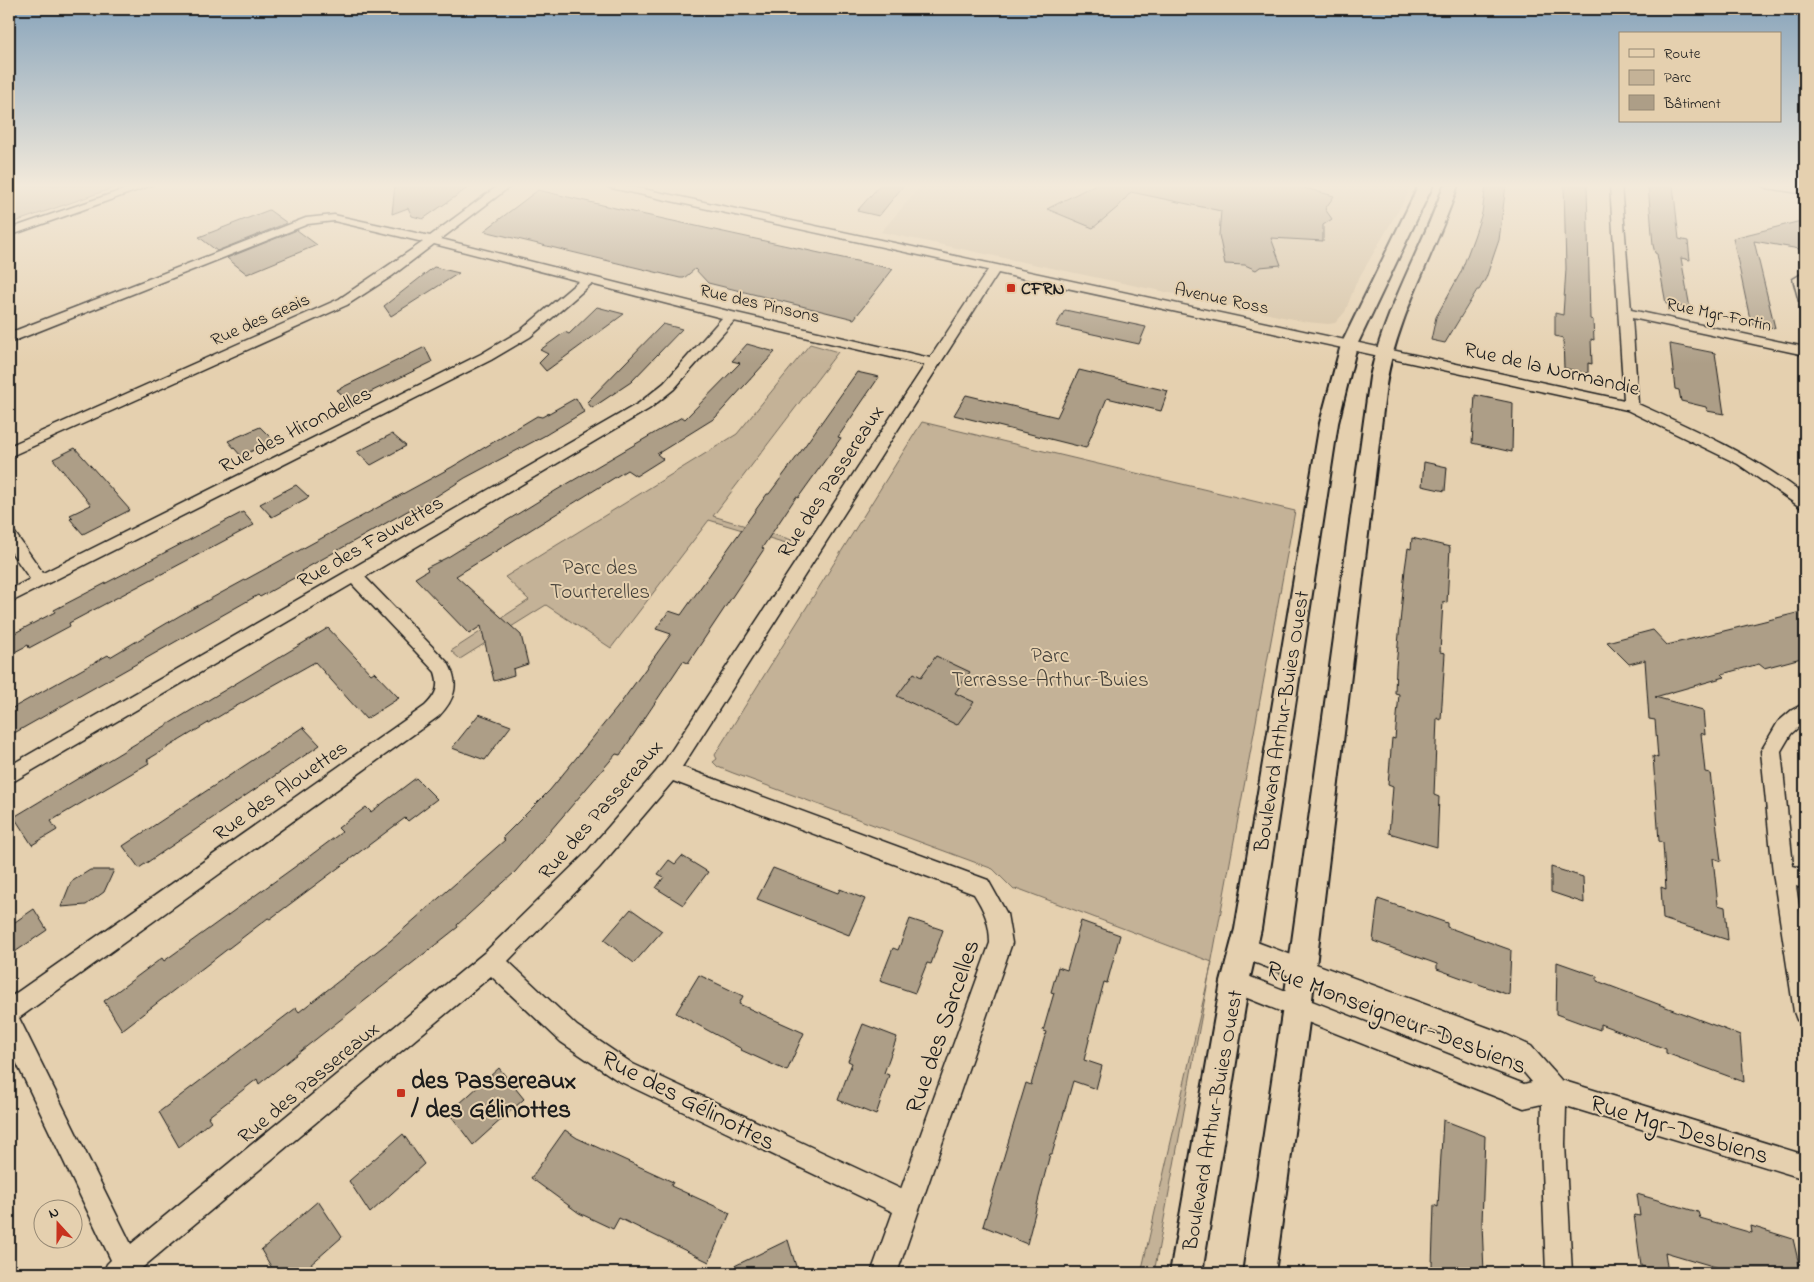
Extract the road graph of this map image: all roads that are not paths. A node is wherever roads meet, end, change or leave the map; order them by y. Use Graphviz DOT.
graph roads {
  1 [pos="250,245"];
  2 [pos="425,245"];
  3 [pos="451,245"];
  4 [pos="892,245"];
  5 [pos="1398,245"];
  6 [pos="1428,245"];
  7 [pos="1620,245"];
  8 [pos="996,267"];
  9 [pos="1805,276"];
  10 [pos="588,280"];
  11 [pos="1805,301"];
  12 [pos="1624,313"];
  13 [pos="731,316"];
  14 [pos="9,338"];
  15 [pos="1349,345"];
  16 [pos="1805,351"];
  17 [pos="1386,353"];
  18 [pos="934,362"];
  19 [pos="1631,406"];
  20 [pos="9,452"];
  21 [pos="1799,489"];
  22 [pos="1805,503"];
  23 [pos="9,537"];
  24 [pos="353,575"];
  25 [pos="40,581"];
  26 [pos="9,597"];
  27 [pos="1805,711"];
  28 [pos="669,771"];
  29 [pos="9,776"];
  30 [pos="1783,873"];
  31 [pos="1805,879"];
  32 [pos="1243,948"];
  33 [pos="492,961"];
  34 [pos="1301,970"];
  35 [pos="1235,982"];
  36 [pos="1297,1007"];
  37 [pos="9,1011"];
  38 [pos="1805,1012"];
  39 [pos="9,1024"];
  40 [pos="1554,1090"];
  41 [pos="1805,1167"];
  42 [pos="907,1205"];
  43 [pos="122,1269"];
  44 [pos="884,1273"];
  45 [pos="1186,1273"];
  46 [pos="1259,1273"];
  47 [pos="1559,1273"];
  1 -- 14 [label="street, Rue des Pinsons"];
  2 -- 20 [label="street, Rue des Geais"];
  3 -- 10 [label="street, Rue des Pinsons"];
  4 -- 8 [label="street, Avenue Ross"];
  5 -- 15 [label="street, Boulevard Arthur-Buies Ouest"];
  6 -- 17 [label="street"];
  7 -- 12 [label="street"];
  8 -- 15 [label="street, Avenue Ross"];
  8 -- 18 [label="street, Rue des Passereaux"];
  9 -- 11 [label="street"];
  10 -- 13 [label="street, Rue des Pinsons"];
  10 -- 25 [label="street, Rue des Hirondelles"];
  12 -- 16 [label="street, Rue Mgr-Fortin"];
  12 -- 19 [label="street"];
  13 -- 18 [label="street, Rue des Pinsons"];
  13 -- 24 [label="street, Rue des Fauvettes"];
  15 -- 17 [label="street, Avenue Ross"];
  15 -- 32 [label="street, Boulevard Arthur-Buies Ouest"];
  17 -- 19 [label="street, Rue de la Normandie"];
  17 -- 34 [label="street"];
  18 -- 28 [label="street, Rue des Passereaux"];
  19 -- 21 [label="street, Rue de la Normandie"];
  21 -- 22 [label="street, Rue de la Normandie"];
  23 -- 25 [label="street"];
  24 -- 29 [label="street, Rue des Fauvettes"];
  24 -- 37 [label="street, Rue des Alouettes"];
  25 -- 26 [label="street, Rue des Hirondelles"];
  27 -- 30 [label="street"];
  28 -- 33 [label="street, Rue des Passereaux"];
  28 -- 42 [label="street, Rue des Sarcelles"];
  30 -- 31 [label="street"];
  30 -- 38 [label="street"];
  32 -- 34 [label="street, Rue Monseigneur-Desbiens"];
  32 -- 35 [label="street, Boulevard Arthur-Buies Ouest"];
  33 -- 42 [label="street, Rue des Gélinottes"];
  33 -- 43 [label="street, Rue des Passereaux"];
  34 -- 36 [label="street"];
  34 -- 40 [label="street, Rue Monseigneur-Desbiens"];
  35 -- 36 [label="street, Rue Monseigneur-Desbiens"];
  35 -- 45 [label="street, Boulevard Arthur-Buies Ouest"];
  36 -- 40 [label="street, Rue Monseigneur-Desbiens"];
  36 -- 46 [label="street"];
  39 -- 43 [label="street"];
  40 -- 41 [label="street, Rue Mgr-Desbiens"];
  40 -- 47 [label="street"];
  42 -- 44 [label="street, Rue des Sarcelles"];
}
